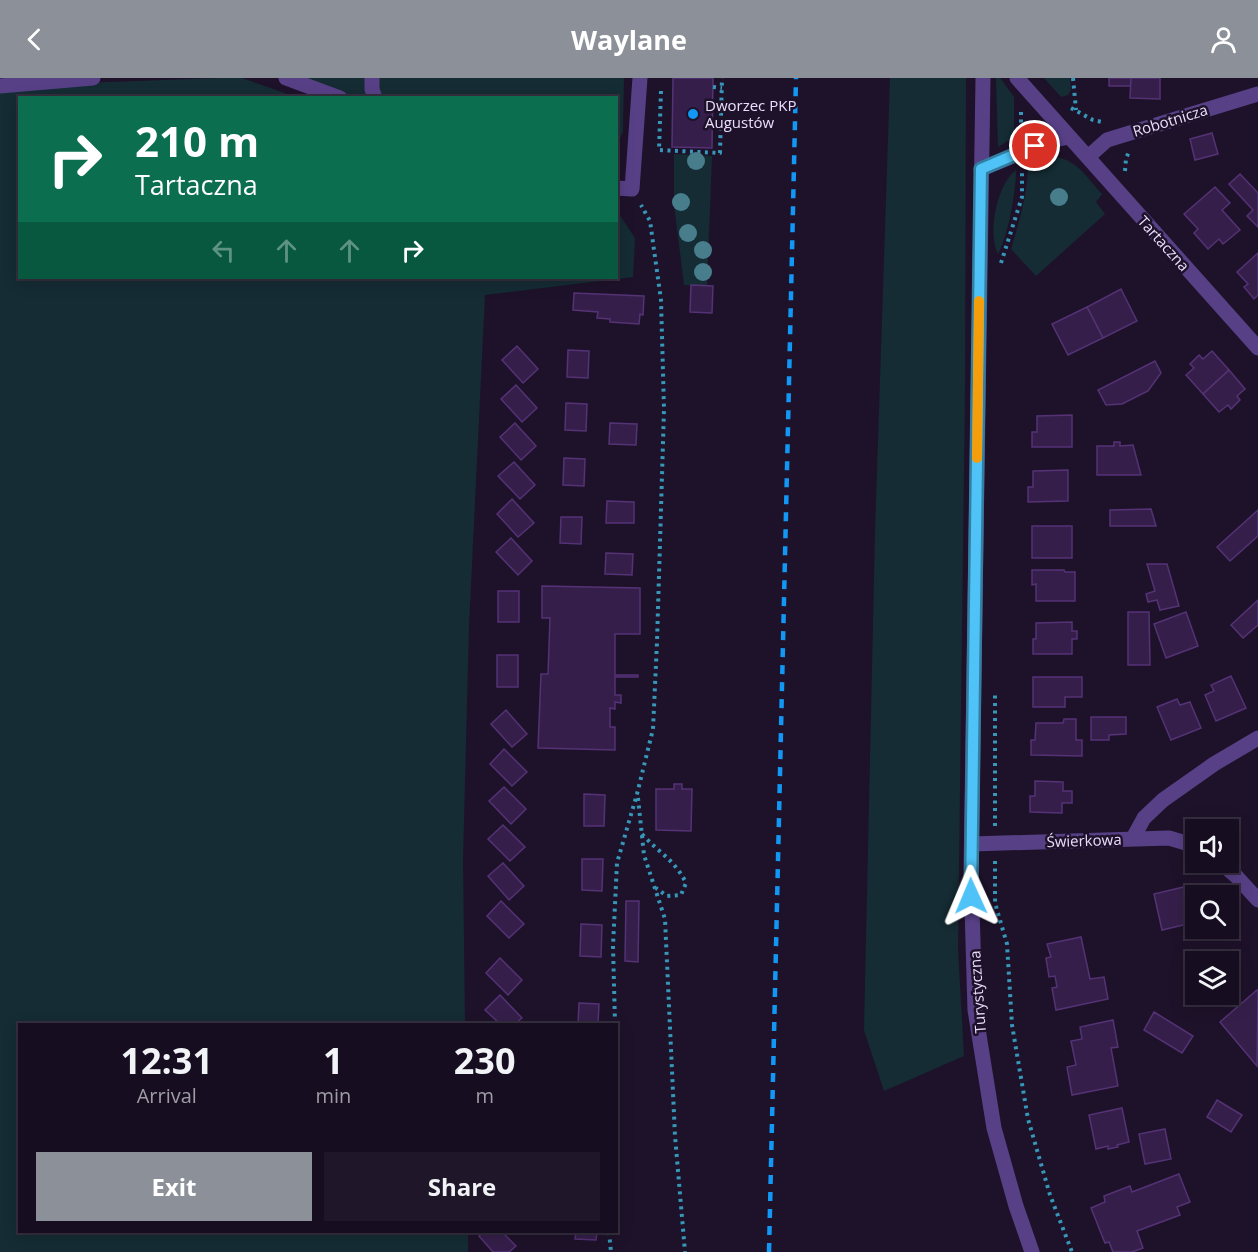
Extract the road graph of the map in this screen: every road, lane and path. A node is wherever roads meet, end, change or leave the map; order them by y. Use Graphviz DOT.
graph roads {
  1 [pos="93,78"];
  2 [pos="286,78"];
  3 [pos="372,78"];
  4 [pos="640,78"];
  5 [pos="723,78"];
  6 [pos="983,78"];
  7 [pos="1073,78"];
  8 [pos="1019,80"];
  9 [pos="0,86"];
  10 [pos="713,87"];
  11 [pos="661,90"];
  12 [pos="1258,94"];
  13 [pos="335,96"];
  14 [pos="374,96"];
  15 [pos="1067,106"];
  16 [pos="1076,111"];
  17 [pos="1110,122"];
  18 [pos="1069,137"];
  19 [pos="1132,148"];
  20 [pos="1022,151"];
  21 [pos="1088,157"];
  22 [pos="981,169"];
  23 [pos="1125,173"];
  24 [pos="618,188"];
  25 [pos="632,189"];
  26 [pos="997,273"];
  27 [pos="1258,348"];
  28 [pos="995,690"];
  29 [pos="1258,738"];
  30 [pos="637,794"];
  31 [pos="641,833"];
  32 [pos="1133,838"];
  33 [pos="995,843"];
  34 [pos="1185,843"];
  35 [pos="972,844"];
  36 [pos="1233,873"];
  37 [pos="655,887"];
  38 [pos="1258,900"];
  39 [pos="615,1023"];
  40 [pos="609,1233"];
  41 [pos="611,1252"];
  42 [pos="685,1252"];
  43 [pos="1032,1252"];
  44 [pos="1072,1252"];
  1 -- 9 [label="street"];
  2 -- 13 [label="street"];
  3 -- 14 [label="street"];
  4 -- 25 [label="street"];
  5 -- 10 [label="path"];
  5 -- 11 [label="path"];
  6 -- 22 [label="street, Turystyczna"];
  7 -- 16 [label="path"];
  8 -- 18 [label="street, Tartaczna"];
  8 -- 20 [label="path"];
  12 -- 21 [label="street, Robotnicza"];
  15 -- 16 [label="path"];
  16 -- 17 [label="path"];
  18 -- 20 [label="street"];
  18 -- 21 [label="street, Tartaczna"];
  19 -- 23 [label="path"];
  20 -- 22 [label="street"];
  20 -- 26 [label="path"];
  21 -- 27 [label="street, Tartaczna"];
  22 -- 35 [label="street, Turystyczna"];
  24 -- 25 [label="street"];
  25 -- 30 [label="path"];
  28 -- 33 [label="path"];
  29 -- 32 [label="street"];
  30 -- 31 [label="path"];
  30 -- 39 [label="path"];
  31 -- 37 [label="path"];
  31 -- 37 [label="path"];
  32 -- 33 [label="street, Świerkowa"];
  32 -- 34 [label="street, Świerkowa"];
  33 -- 35 [label="street, Świerkowa"];
  33 -- 44 [label="path"];
  35 -- 43 [label="street, Turystyczna"];
  36 -- 38 [label="street"];
  37 -- 42 [label="path"];
  40 -- 41 [label="path"];
}
